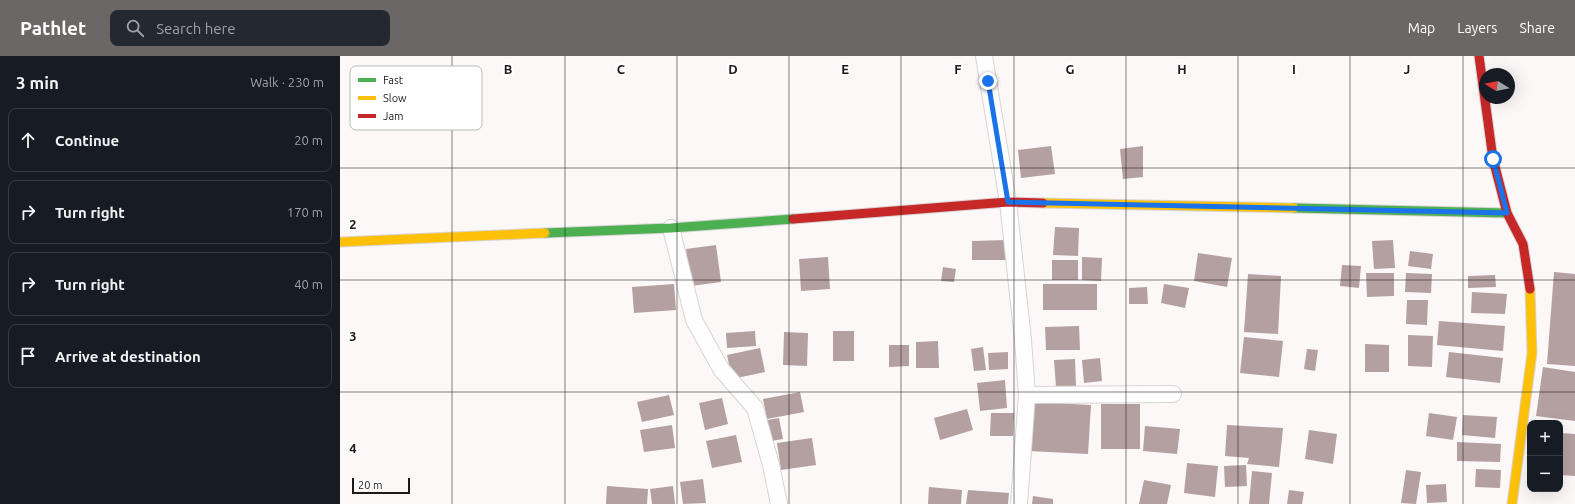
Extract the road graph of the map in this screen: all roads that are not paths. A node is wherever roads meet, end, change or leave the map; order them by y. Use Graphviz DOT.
graph roads {
  1 [pos="984,56"];
  2 [pos="1479,56"];
  3 [pos="1008,202"];
  4 [pos="1507,213"];
  5 [pos="671,228"];
  6 [pos="340,242"];
  7 [pos="1173,394"];
  8 [pos="1027,395"];
  9 [pos="779,504"];
  10 [pos="1019,504"];
  11 [pos="1512,504"];
  1 -- 3 [label="street"];
  2 -- 4 [label="street"];
  3 -- 4 [label="street"];
  3 -- 5 [label="street"];
  3 -- 8 [label="street"];
  4 -- 11 [label="street"];
  5 -- 6 [label="street"];
  5 -- 9 [label="street"];
  7 -- 8 [label="street"];
  8 -- 10 [label="street"];
}
